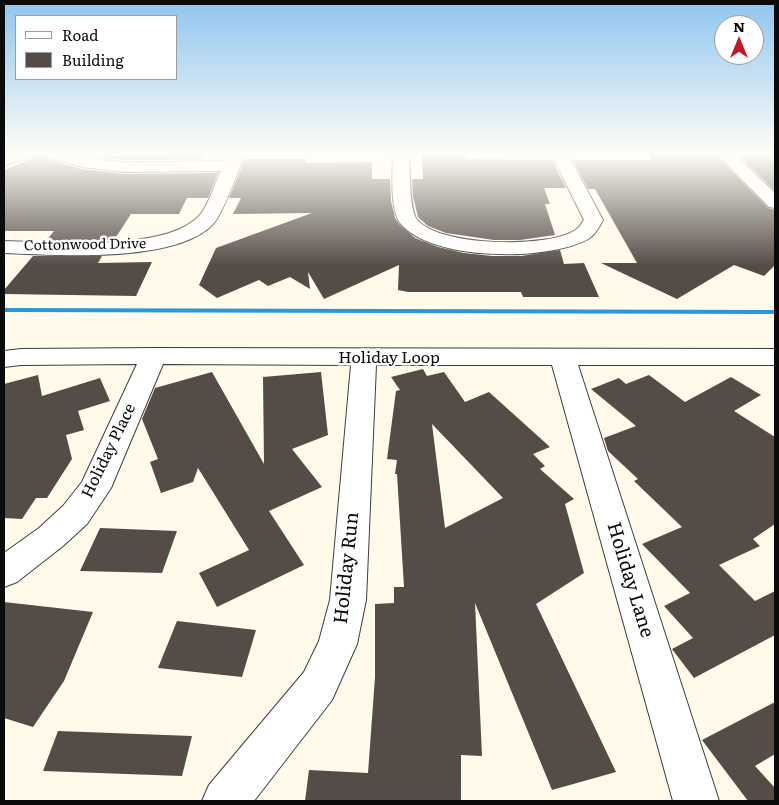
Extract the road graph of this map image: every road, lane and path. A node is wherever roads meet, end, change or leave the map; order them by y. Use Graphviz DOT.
graph roads {
  1 [pos="220,191"];
  2 [pos="404,191"];
  3 [pos="579,191"];
  4 [pos="762,191"];
  5 [pos="775,203"];
  6 [pos="4,247"];
  7 [pos="154,356"];
  8 [pos="775,356"];
  9 [pos="364,358"];
  10 [pos="4,359"];
  11 [pos="563,359"];
  12 [pos="4,572"];
  13 [pos="226,801"];
  14 [pos="696,801"];
  1 -- 6 [label="street, Cottonwood Drive"];
  2 -- 3 [label="street"];
  4 -- 5 [label="street"];
  7 -- 9 [label="street, Holiday Loop"];
  7 -- 10 [label="street, Holiday Loop"];
  7 -- 12 [label="street, Holiday Place"];
  8 -- 11 [label="street, Holiday Loop"];
  9 -- 11 [label="street, Holiday Loop"];
  9 -- 13 [label="street, Holiday Run"];
  11 -- 14 [label="street, Holiday Lane"];
}
